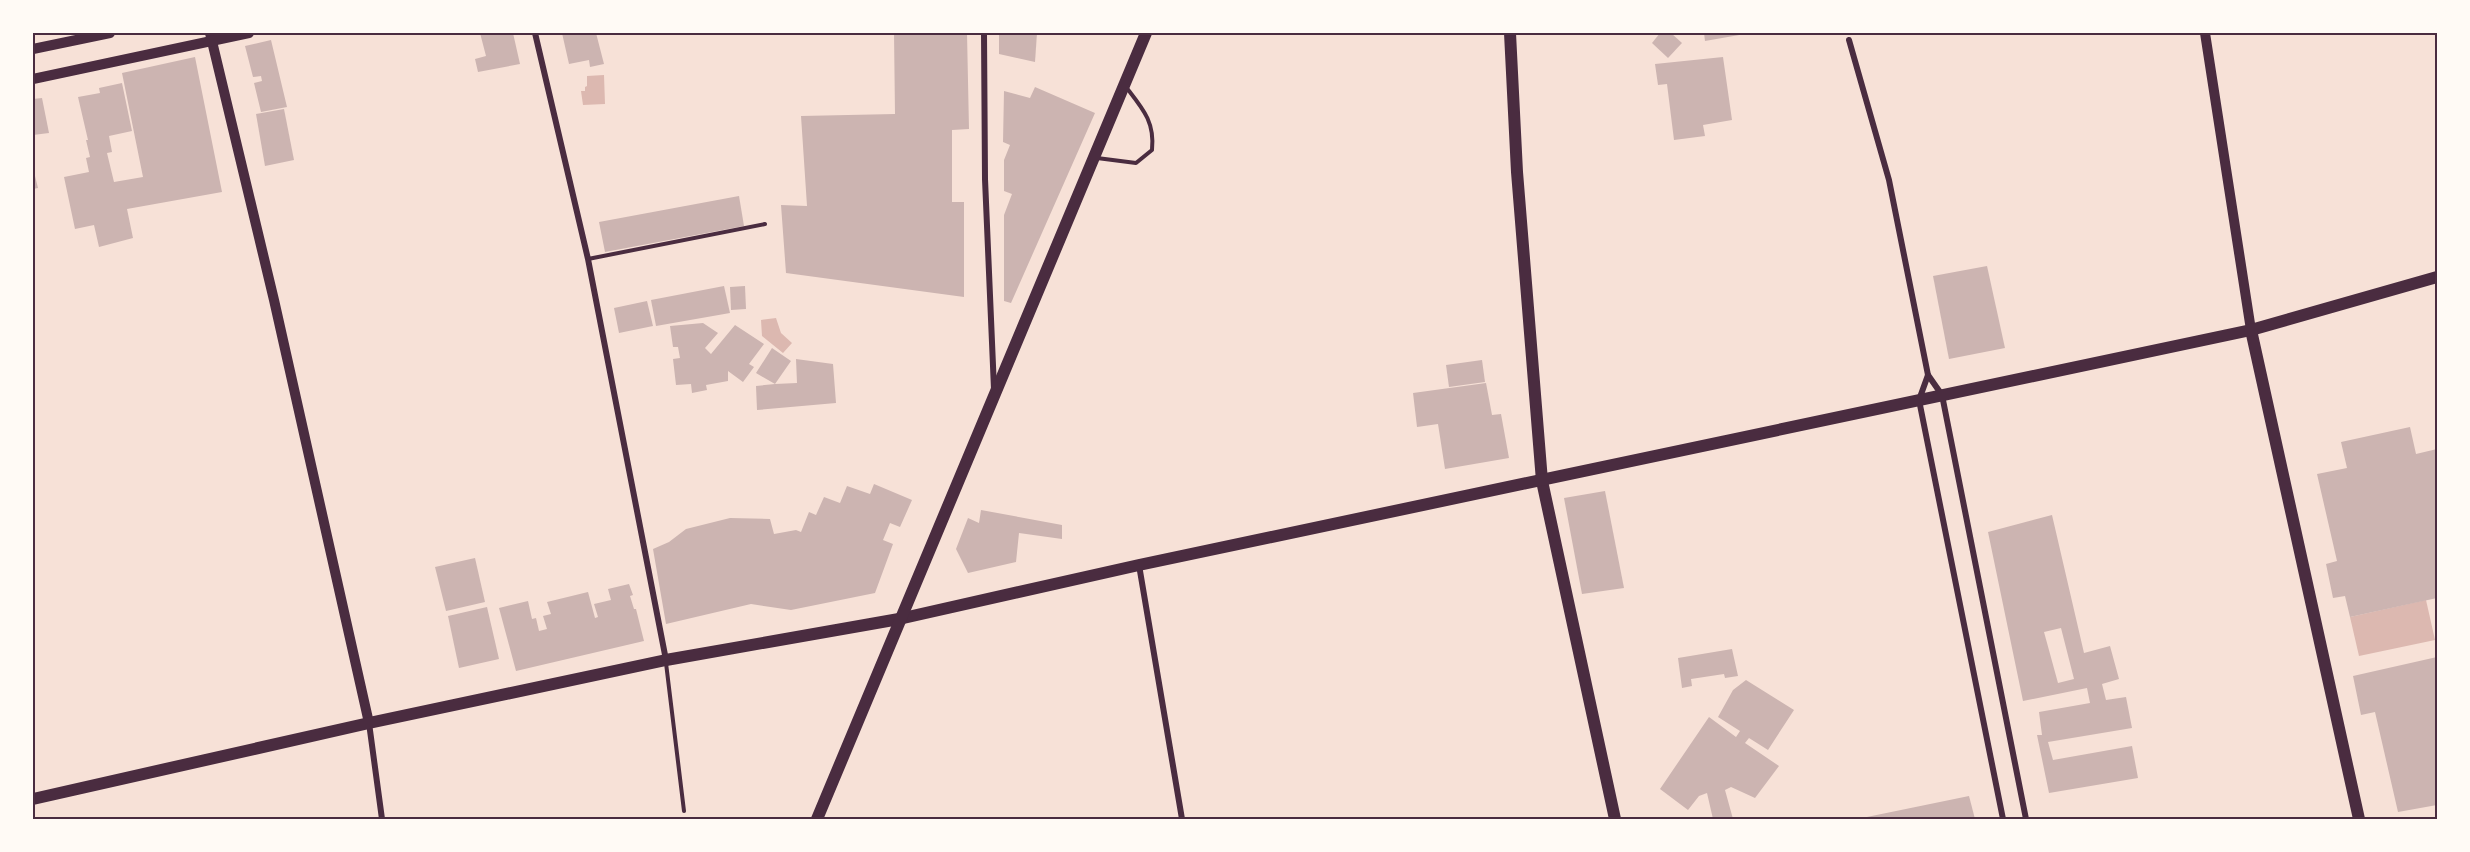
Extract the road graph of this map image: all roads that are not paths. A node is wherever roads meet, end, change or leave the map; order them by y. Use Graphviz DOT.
graph roads {
  1 [pos="110,33"];
  2 [pos="249,33"];
  3 [pos="535,33"];
  4 [pos="984,33"];
  5 [pos="1146,33"];
  6 [pos="1510,33"];
  7 [pos="2205,33"];
  8 [pos="211,37"];
  9 [pos="1849,40"];
  10 [pos="33,49"];
  11 [pos="33,79"];
  12 [pos="1124,84"];
  13 [pos="1093,157"];
  14 [pos="765,224"];
  15 [pos="588,259"];
  16 [pos="2437,277"];
  17 [pos="2251,330"];
  18 [pos="1928,375"];
  19 [pos="994,393"];
  20 [pos="1942,395"];
  21 [pos="1919,400"];
  22 [pos="1542,481"];
  23 [pos="1139,565"];
  24 [pos="899,619"];
  25 [pos="666,660"];
  26 [pos="369,723"];
  27 [pos="33,799"];
  28 [pos="684,811"];
  29 [pos="382,819"];
  30 [pos="817,819"];
  31 [pos="1182,819"];
  32 [pos="1615,819"];
  33 [pos="2003,819"];
  34 [pos="2026,819"];
  35 [pos="2359,819"];
  1 -- 10 [label="street"];
  2 -- 8 [label="street"];
  3 -- 15 [label="street"];
  4 -- 19 [label="street"];
  5 -- 12 [label="main road"];
  6 -- 22 [label="main road"];
  7 -- 17 [label="street"];
  8 -- 11 [label="street"];
  8 -- 26 [label="street"];
  9 -- 18 [label="street"];
  12 -- 13 [label="main road"];
  12 -- 13 [label="lane"];
  13 -- 19 [label="main road"];
  14 -- 15 [label="lane"];
  15 -- 25 [label="street"];
  16 -- 17 [label="main road"];
  17 -- 20 [label="main road"];
  17 -- 35 [label="main road"];
  18 -- 20 [label="street"];
  18 -- 21 [label="street"];
  19 -- 24 [label="main road"];
  20 -- 21 [label="main road"];
  20 -- 34 [label="street"];
  21 -- 22 [label="main road"];
  21 -- 33 [label="street"];
  22 -- 23 [label="main road"];
  22 -- 32 [label="main road"];
  23 -- 24 [label="main road"];
  23 -- 31 [label="street"];
  24 -- 25 [label="main road"];
  24 -- 30 [label="main road"];
  25 -- 26 [label="main road"];
  25 -- 28 [label="lane"];
  26 -- 27 [label="main road"];
  26 -- 29 [label="street"];
}
